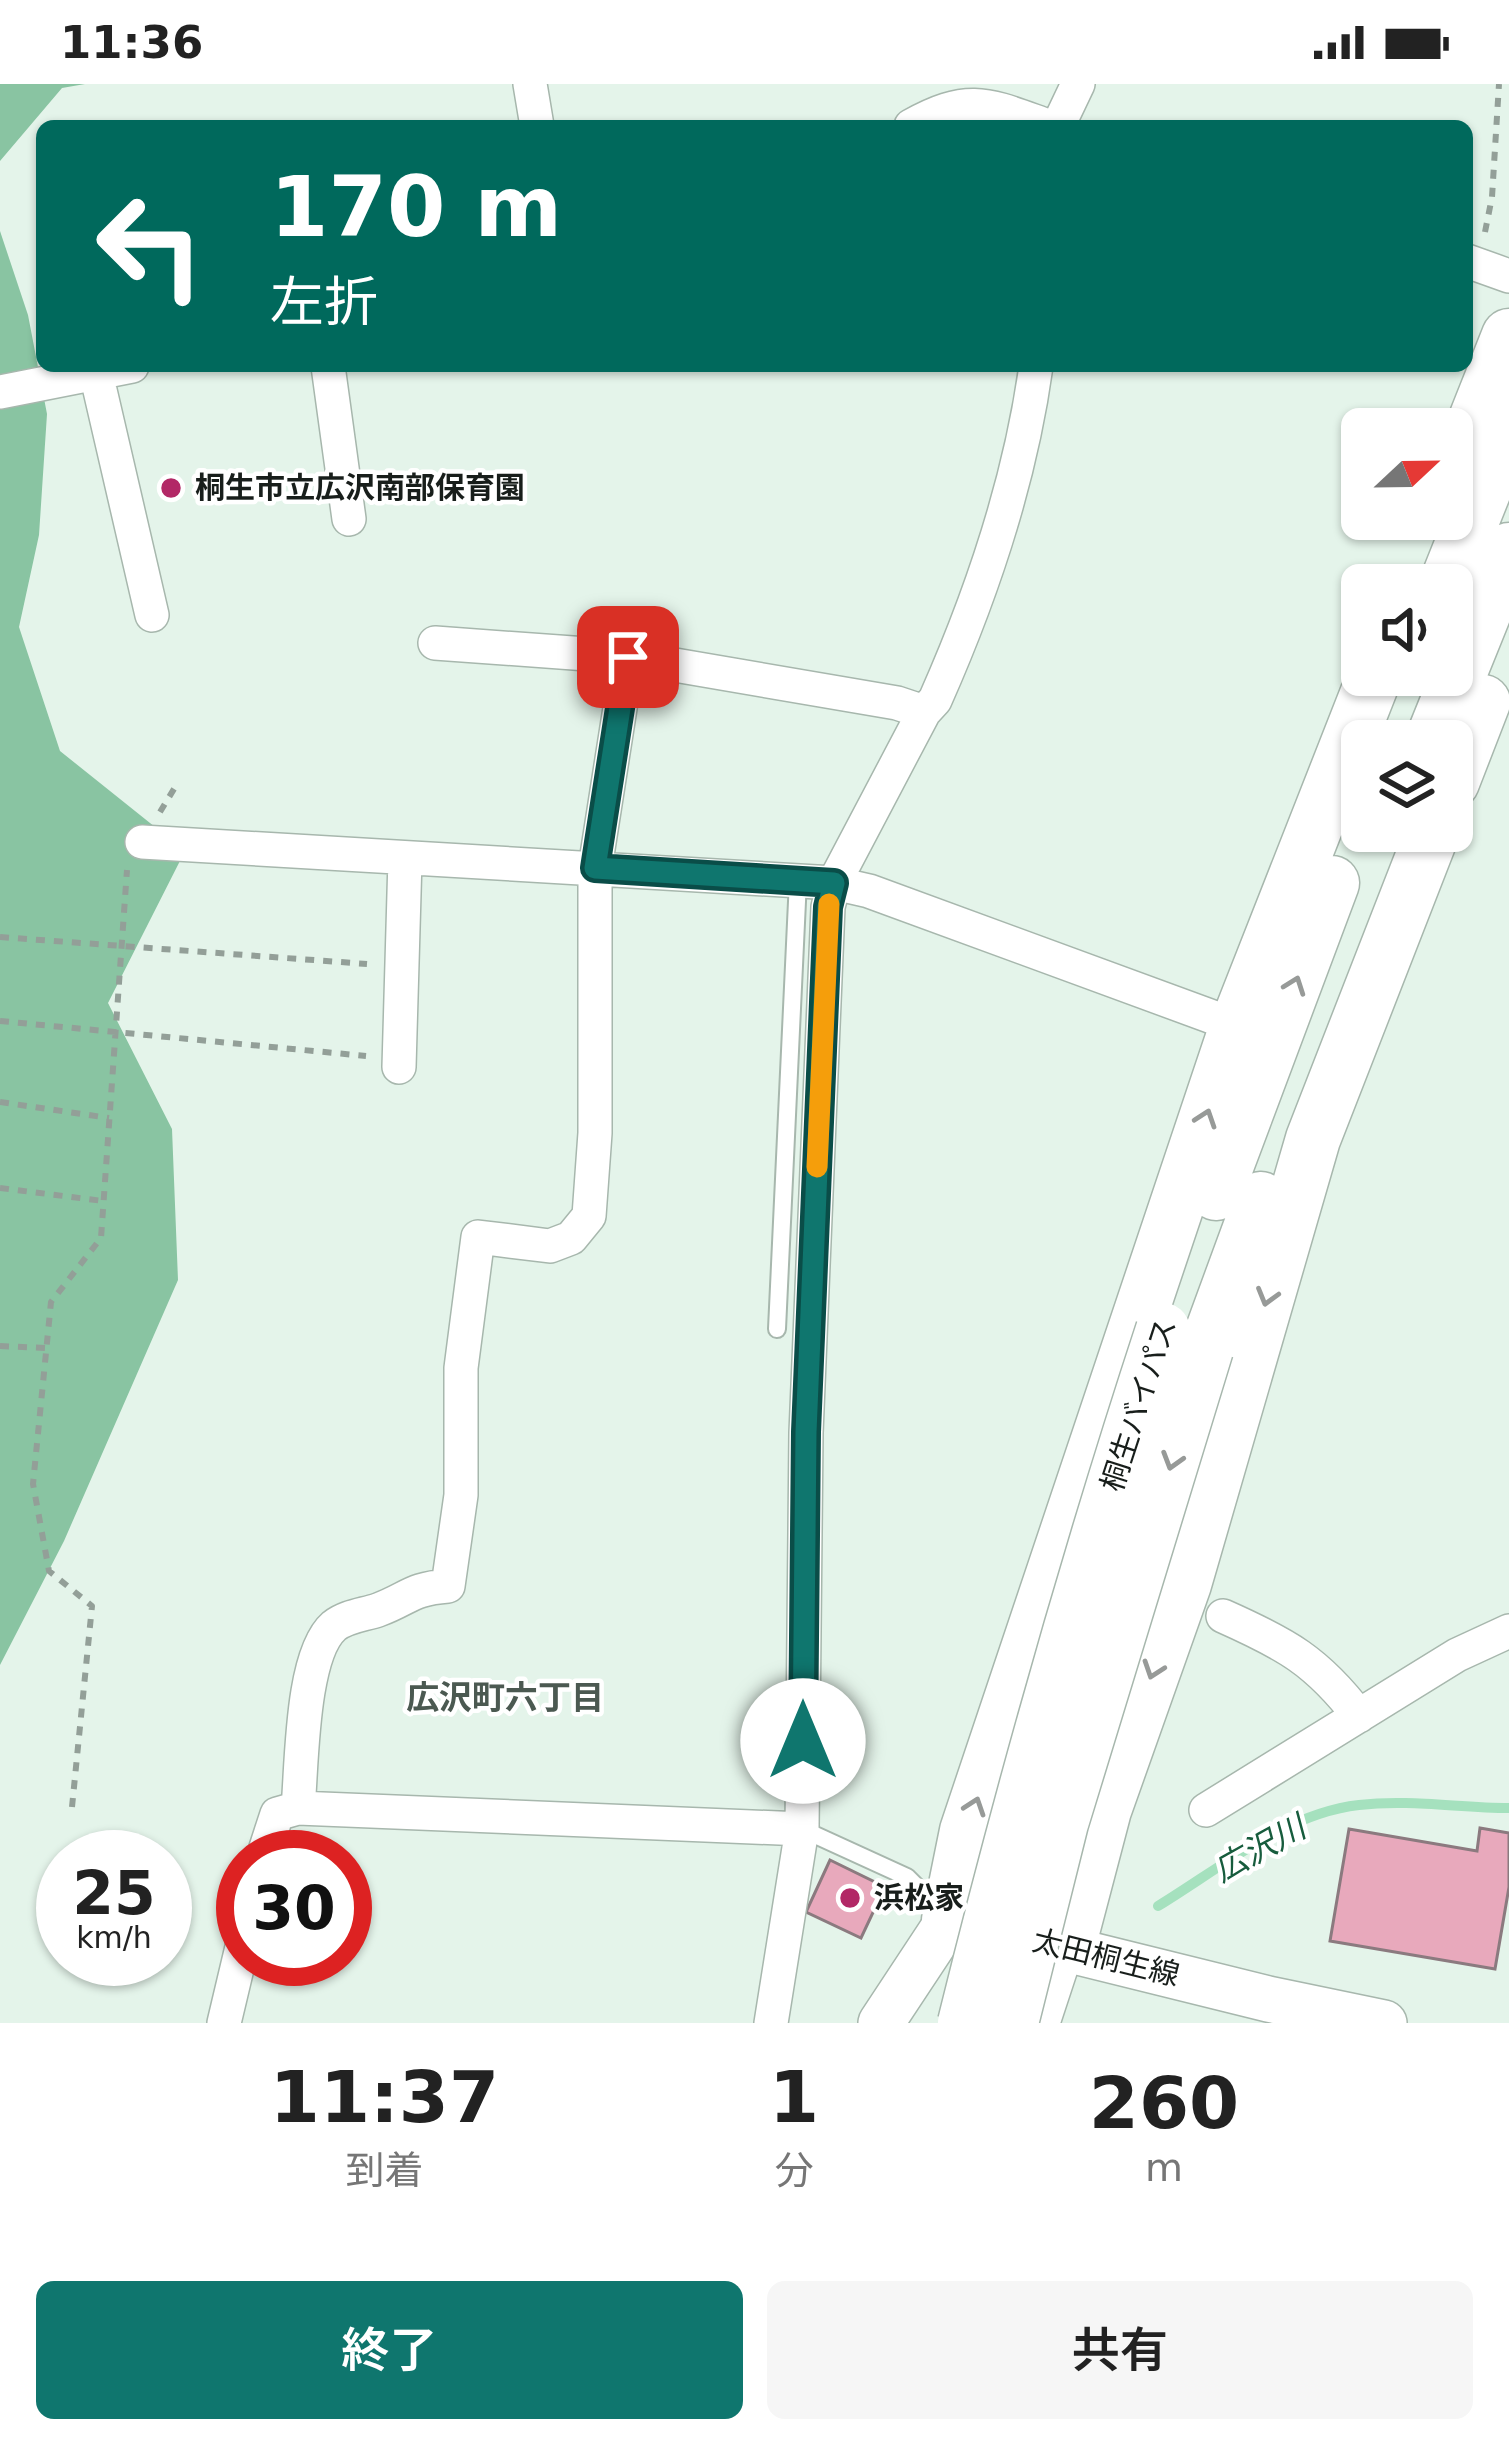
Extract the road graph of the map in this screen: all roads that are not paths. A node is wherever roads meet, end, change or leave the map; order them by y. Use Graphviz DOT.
graph roads {
  1 [pos="530,84"];
  2 [pos="1078,84"];
  3 [pos="999,98"];
  4 [pos="536,120"];
  5 [pos="924,120"];
  6 [pos="1038,120"];
  7 [pos="1061,120"];
  8 [pos="1509,336"];
  9 [pos="101,372"];
  10 [pos="329,372"];
  11 [pos="1035,372"];
  12 [pos="96,373"];
  13 [pos="0,392"];
  14 [pos="1473,427"];
  15 [pos="1509,427"];
  16 [pos="349,519"];
  17 [pos="1509,550"];
  18 [pos="1454,564"];
  19 [pos="152,615"];
  20 [pos="1509,633"];
  21 [pos="435,644"];
  22 [pos="628,657"];
  23 [pos="1367,696"];
  24 [pos="924,712"];
  25 [pos="1440,720"];
  26 [pos="1473,727"];
  27 [pos="142,842"];
  28 [pos="1344,852"];
  29 [pos="1389,852"];
  30 [pos="1425,852"];
  31 [pos="405,859"];
  32 [pos="595,868"];
  33 [pos="798,879"];
  34 [pos="834,883"];
  35 [pos="1237,1026"];
  36 [pos="384,1062"];
  37 [pos="776,1329"];
  38 [pos="1184,1339"];
  39 [pos="1223,1616"];
  40 [pos="1509,1631"];
  41 [pos="1359,1715"];
  42 [pos="298,1808"];
  43 [pos="1206,1810"];
  44 [pos="802,1829"];
  45 [pos="272,1830"];
  46 [pos="950,1920"];
  47 [pos="1068,1947"];
  48 [pos="233,1986"];
  49 [pos="224,2023"];
  50 [pos="770,2023"];
  51 [pos="881,2023"];
  52 [pos="965,2023"];
  53 [pos="1011,2023"];
  54 [pos="1042,2023"];
  55 [pos="1384,2023"];
  1 -- 4 [label="street"];
  2 -- 7 [label="street"];
  3 -- 5 [label="street"];
  3 -- 6 [label="street"];
  8 -- 14 [label="highway"];
  9 -- 12 [label="street"];
  10 -- 16 [label="street"];
  11 -- 24 [label="street"];
  12 -- 13 [label="street"];
  12 -- 19 [label="street"];
  15 -- 18 [label="highway"];
  17 -- 25 [label="highway"];
  20 -- 26 [label="highway"];
  21 -- 22 [label="street"];
  22 -- 24 [label="street"];
  22 -- 32 [label="street"];
  23 -- 35 [label="highway"];
  24 -- 34 [label="street"];
  27 -- 31 [label="street"];
  38 -- 28 [label="highway, 桐生バイパス, one-way"];
  29 -- 38 [label="highway, 桐生バイパス"];
  30 -- 47 [label="highway, one-way"];
  31 -- 32 [label="street"];
  31 -- 36 [label="street"];
  32 -- 33 [label="street"];
  32 -- 42 [label="street"];
  33 -- 34 [label="street"];
  33 -- 37 [label="lane"];
  34 -- 35 [label="street"];
  34 -- 44 [label="street"];
  46 -- 35 [label="highway, one-way"];
  38 -- 52 [label="highway, 桐生バイパス, bridge"];
  38 -- 53 [label="highway, 桐生バイパス, one-way, bridge"];
  39 -- 41 [label="street"];
  40 -- 41 [label="street"];
  41 -- 43 [label="street"];
  42 -- 44 [label="street"];
  42 -- 45 [label="street"];
  44 -- 46 [label="lane"];
  44 -- 50 [label="street"];
  46 -- 47 [label="main road, 太田桐生線"];
  46 -- 51 [label="main road"];
  47 -- 54 [label="street"];
  47 -- 55 [label="main road, 太田桐生線"];
  48 -- 49 [label="street"];
}
